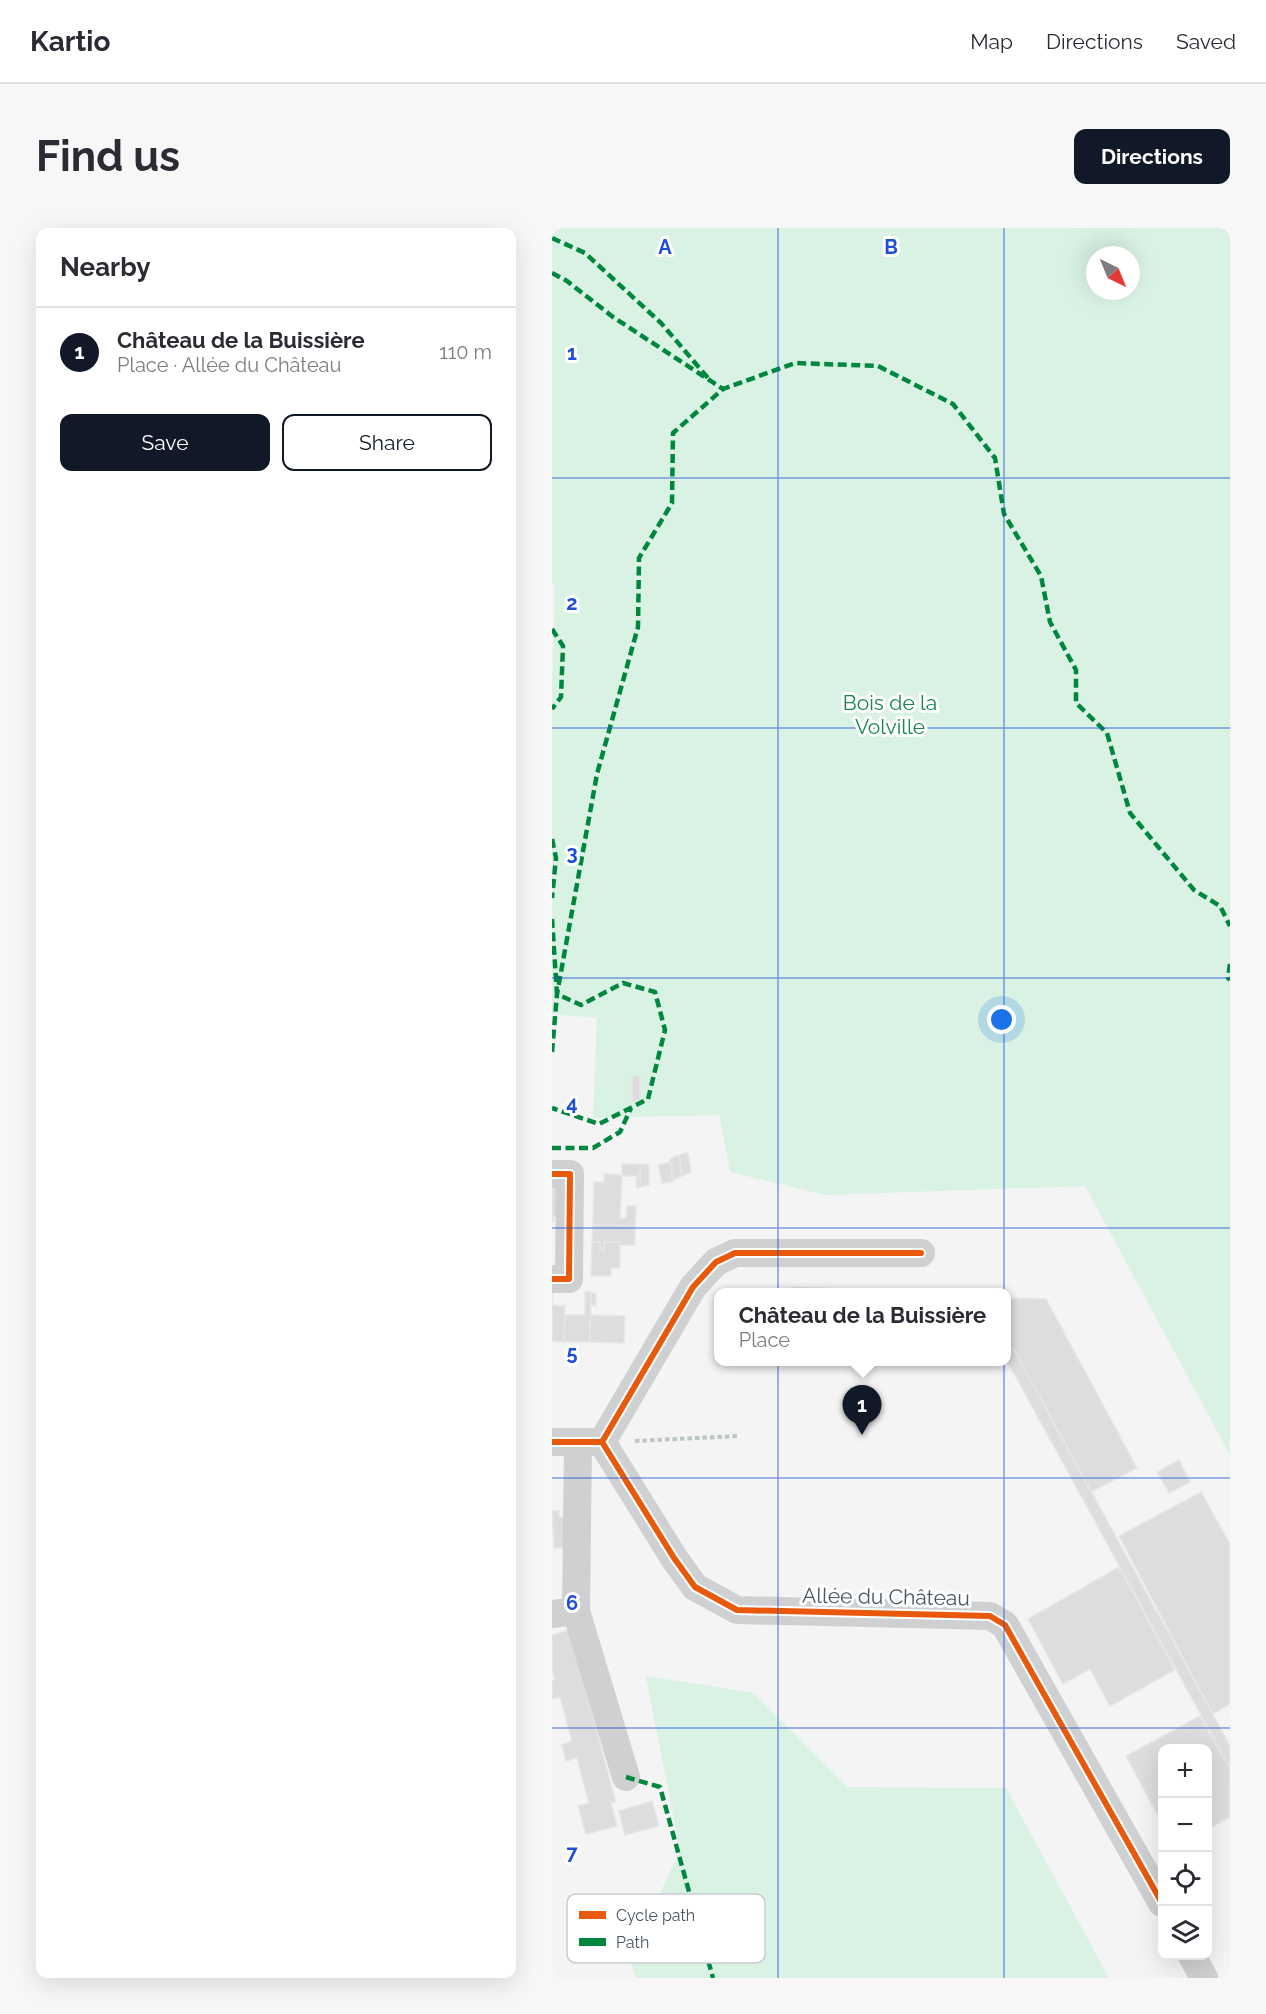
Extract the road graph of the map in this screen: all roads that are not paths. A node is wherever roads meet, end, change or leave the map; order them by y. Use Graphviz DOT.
graph roads {
  1 [pos="552,1174"];
  2 [pos="561,1233"];
  3 [pos="921,1253"];
  4 [pos="552,1279"];
  5 [pos="577,1442"];
  6 [pos="564,1612"];
  7 [pos="626,1777"];
  8 [pos="1158,1896"];
  9 [pos="1194,1960"];
  10 [pos="1204,1978"];
  1 -- 2 [label="street"];
  2 -- 4 [label="street"];
  3 -- 5 [label="street"];
  5 -- 6 [label="street"];
  5 -- 8 [label="street, Allée du Château"];
  6 -- 7 [label="street"];
  9 -- 10 [label="street"];
}
